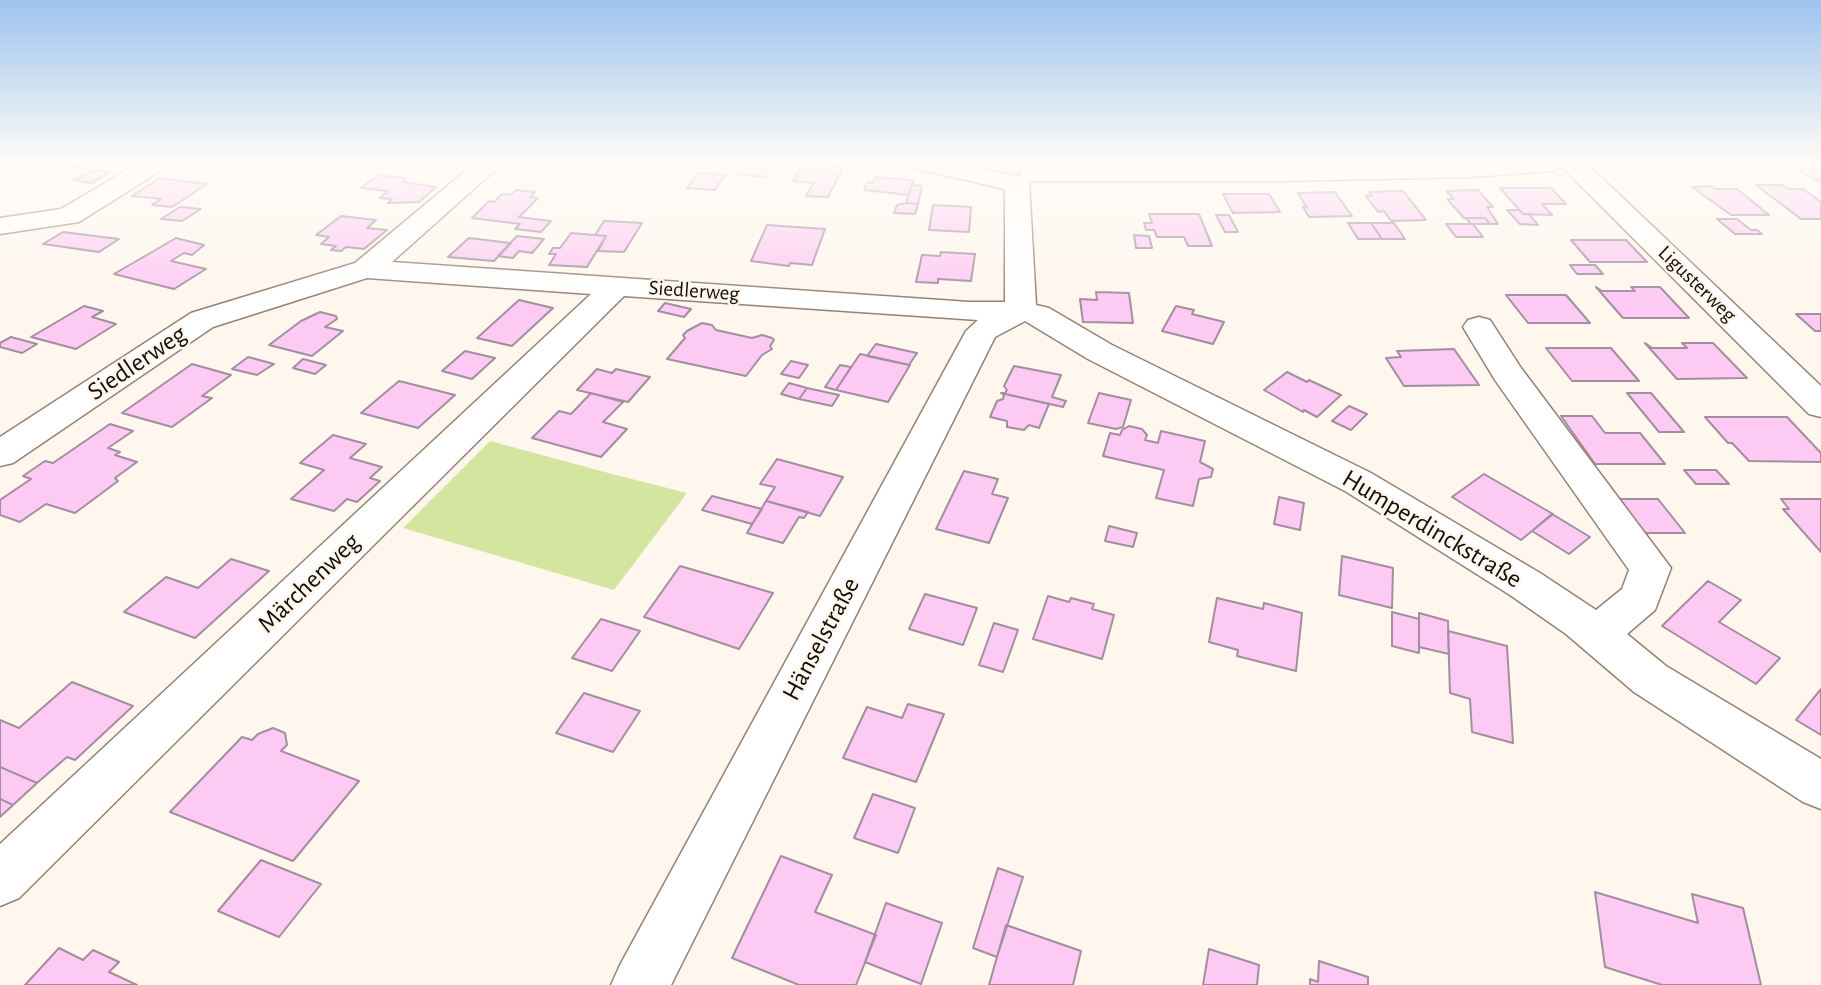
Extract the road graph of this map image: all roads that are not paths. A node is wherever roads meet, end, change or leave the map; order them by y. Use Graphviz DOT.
graph roads {
  1 [pos="81,209"];
  2 [pos="436,209"];
  3 [pos="1026,209"];
  4 [pos="1619,209"];
  5 [pos="0,226"];
  6 [pos="366,269"];
  7 [pos="617,286"];
  8 [pos="1021,311"];
  9 [pos="1479,327"];
  10 [pos="1821,406"];
  11 [pos="0,454"];
  12 [pos="1591,630"];
  13 [pos="1821,786"];
  14 [pos="0,880"];
  15 [pos="647,983"];
  1 -- 5 [label="street"];
  2 -- 6 [label="street, Siedlerweg"];
  3 -- 8 [label="street"];
  4 -- 10 [label="street, Ligusterweg"];
  6 -- 7 [label="street, Siedlerweg"];
  6 -- 11 [label="street, Siedlerweg"];
  7 -- 8 [label="street, Siedlerweg"];
  7 -- 14 [label="street, Märchenweg"];
  8 -- 12 [label="street, Humperdinckstraße"];
  8 -- 15 [label="street, Hänselstraße"];
  9 -- 12 [label="street"];
  12 -- 13 [label="street, Humperdinckstraße"];
}
